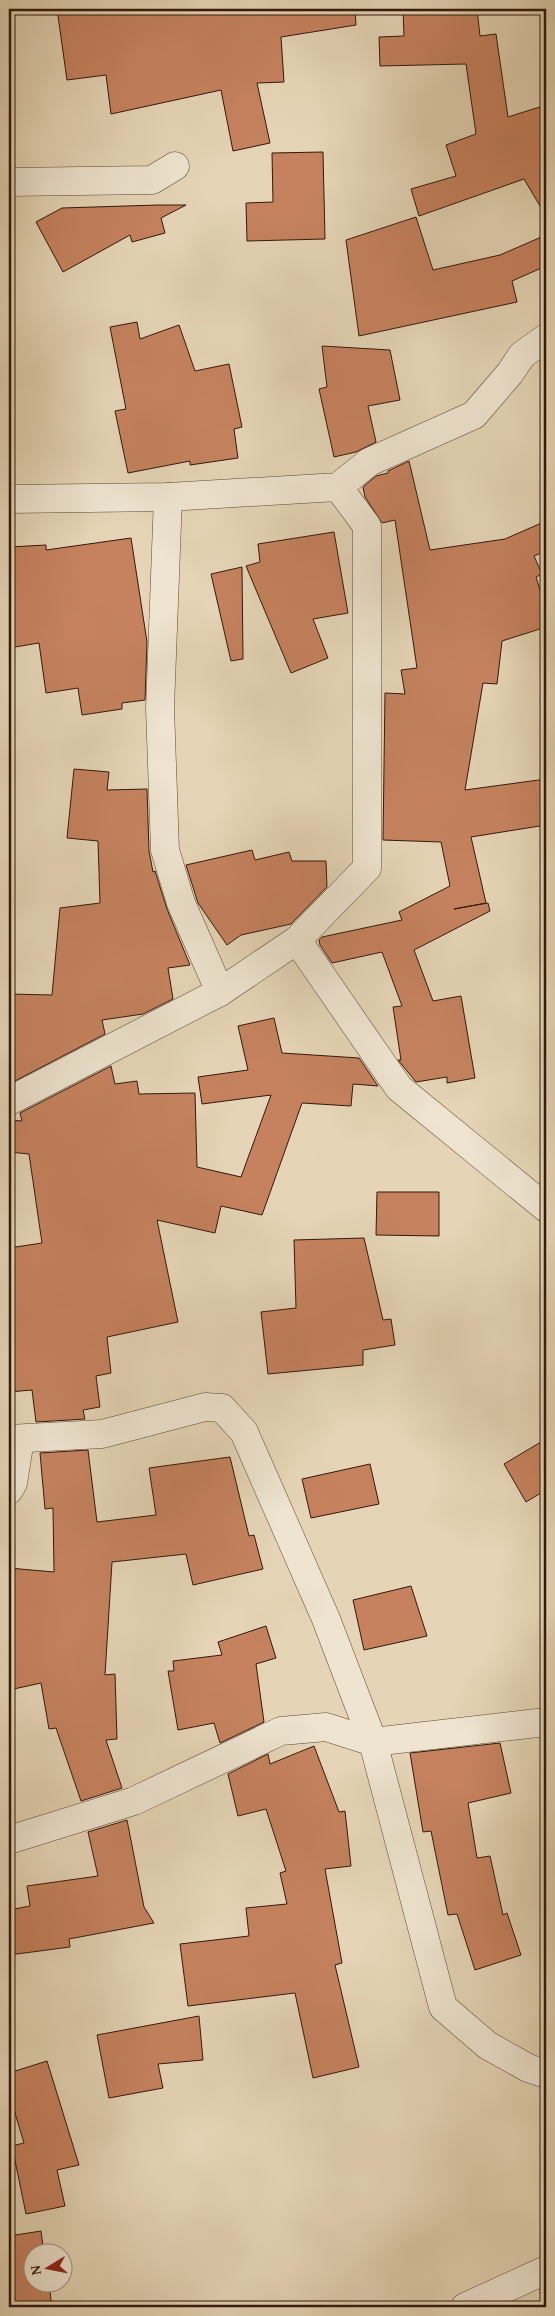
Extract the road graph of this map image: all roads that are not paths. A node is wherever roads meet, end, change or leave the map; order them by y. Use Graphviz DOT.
graph roads {
  1 [pos="175,166"];
  2 [pos="9,182"];
  3 [pos="546,338"];
  4 [pos="338,487"];
  5 [pos="168,497"];
  6 [pos="9,499"];
  7 [pos="297,940"];
  8 [pos="220,992"];
  9 [pos="9,1101"];
  10 [pos="546,1208"];
  11 [pos="14,1439"];
  12 [pos="9,1490"];
  13 [pos="546,1722"];
  14 [pos="373,1742"];
  15 [pos="9,1840"];
  16 [pos="546,2074"];
  17 [pos="546,2270"];
  18 [pos="465,2307"];
  1 -- 2 [label="street"];
  3 -- 4 [label="street"];
  4 -- 5 [label="street"];
  4 -- 7 [label="street"];
  5 -- 6 [label="street"];
  5 -- 8 [label="street"];
  7 -- 8 [label="street"];
  7 -- 10 [label="street"];
  8 -- 9 [label="street"];
  11 -- 12 [label="street"];
  11 -- 14 [label="street"];
  13 -- 14 [label="street"];
  14 -- 15 [label="street"];
  14 -- 16 [label="street"];
  17 -- 18 [label="street"];
}
